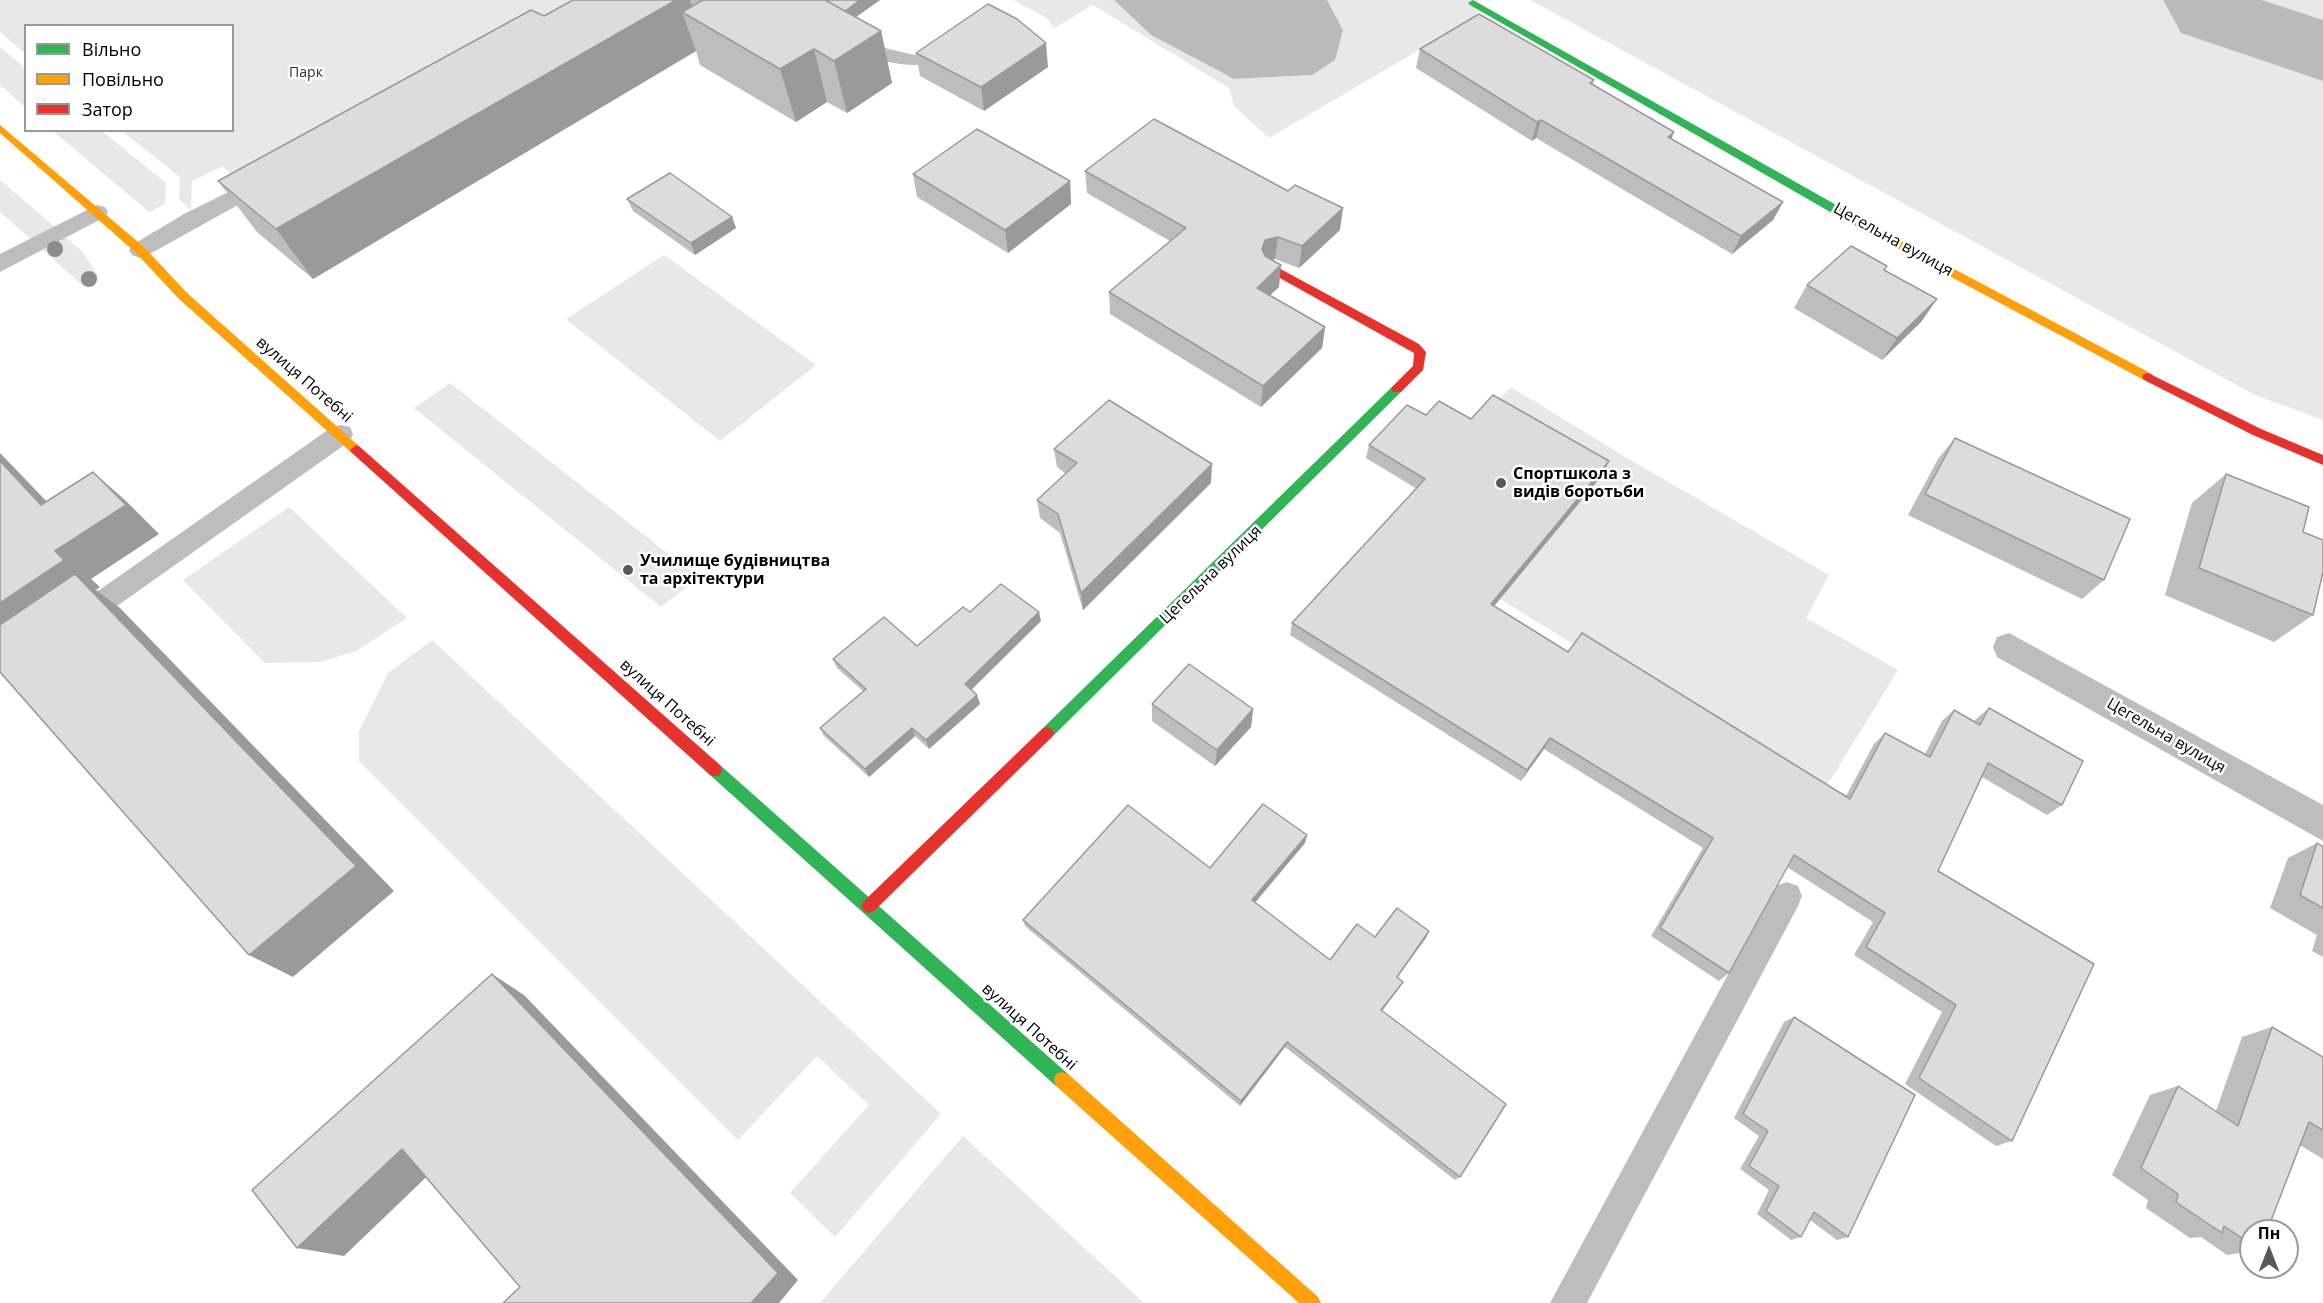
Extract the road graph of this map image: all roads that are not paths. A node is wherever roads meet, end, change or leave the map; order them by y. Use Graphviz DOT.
graph roads {
  1 [pos="682,0"];
  2 [pos="1473,3"];
  3 [pos="754,15"];
  4 [pos="961,34"];
  5 [pos="831,37"];
  6 [pos="0,128"];
  7 [pos="277,175"];
  8 [pos="97,212"];
  9 [pos="140,250"];
  10 [pos="0,264"];
  11 [pos="1275,270"];
  12 [pos="341,434"];
  13 [pos="2323,460"];
  14 [pos="59,633"];
  15 [pos="2009,647"];
  16 [pos="2323,824"];
  17 [pos="1787,896"];
  18 [pos="869,906"];
  19 [pos="1312,1303"];
  20 [pos="1568,1303"];
  1 -- 3 [label="lane"];
  2 -- 13 [label="street, Цегельна вулиця"];
  4 -- 5 [label="lane"];
  6 -- 8 [label="street, вулиця Потебні"];
  7 -- 9 [label="lane"];
  8 -- 9 [label="street, вулиця Потебні"];
  8 -- 10 [label="lane"];
  9 -- 12 [label="street, вулиця Потебні"];
  11 -- 18 [label="street, Цегельна вулиця"];
  12 -- 14 [label="lane"];
  12 -- 18 [label="street, вулиця Потебні"];
  15 -- 16 [label="street, Цегельна вулиця"];
  17 -- 20 [label="lane"];
  18 -- 19 [label="street, вулиця Потебні"];
}
